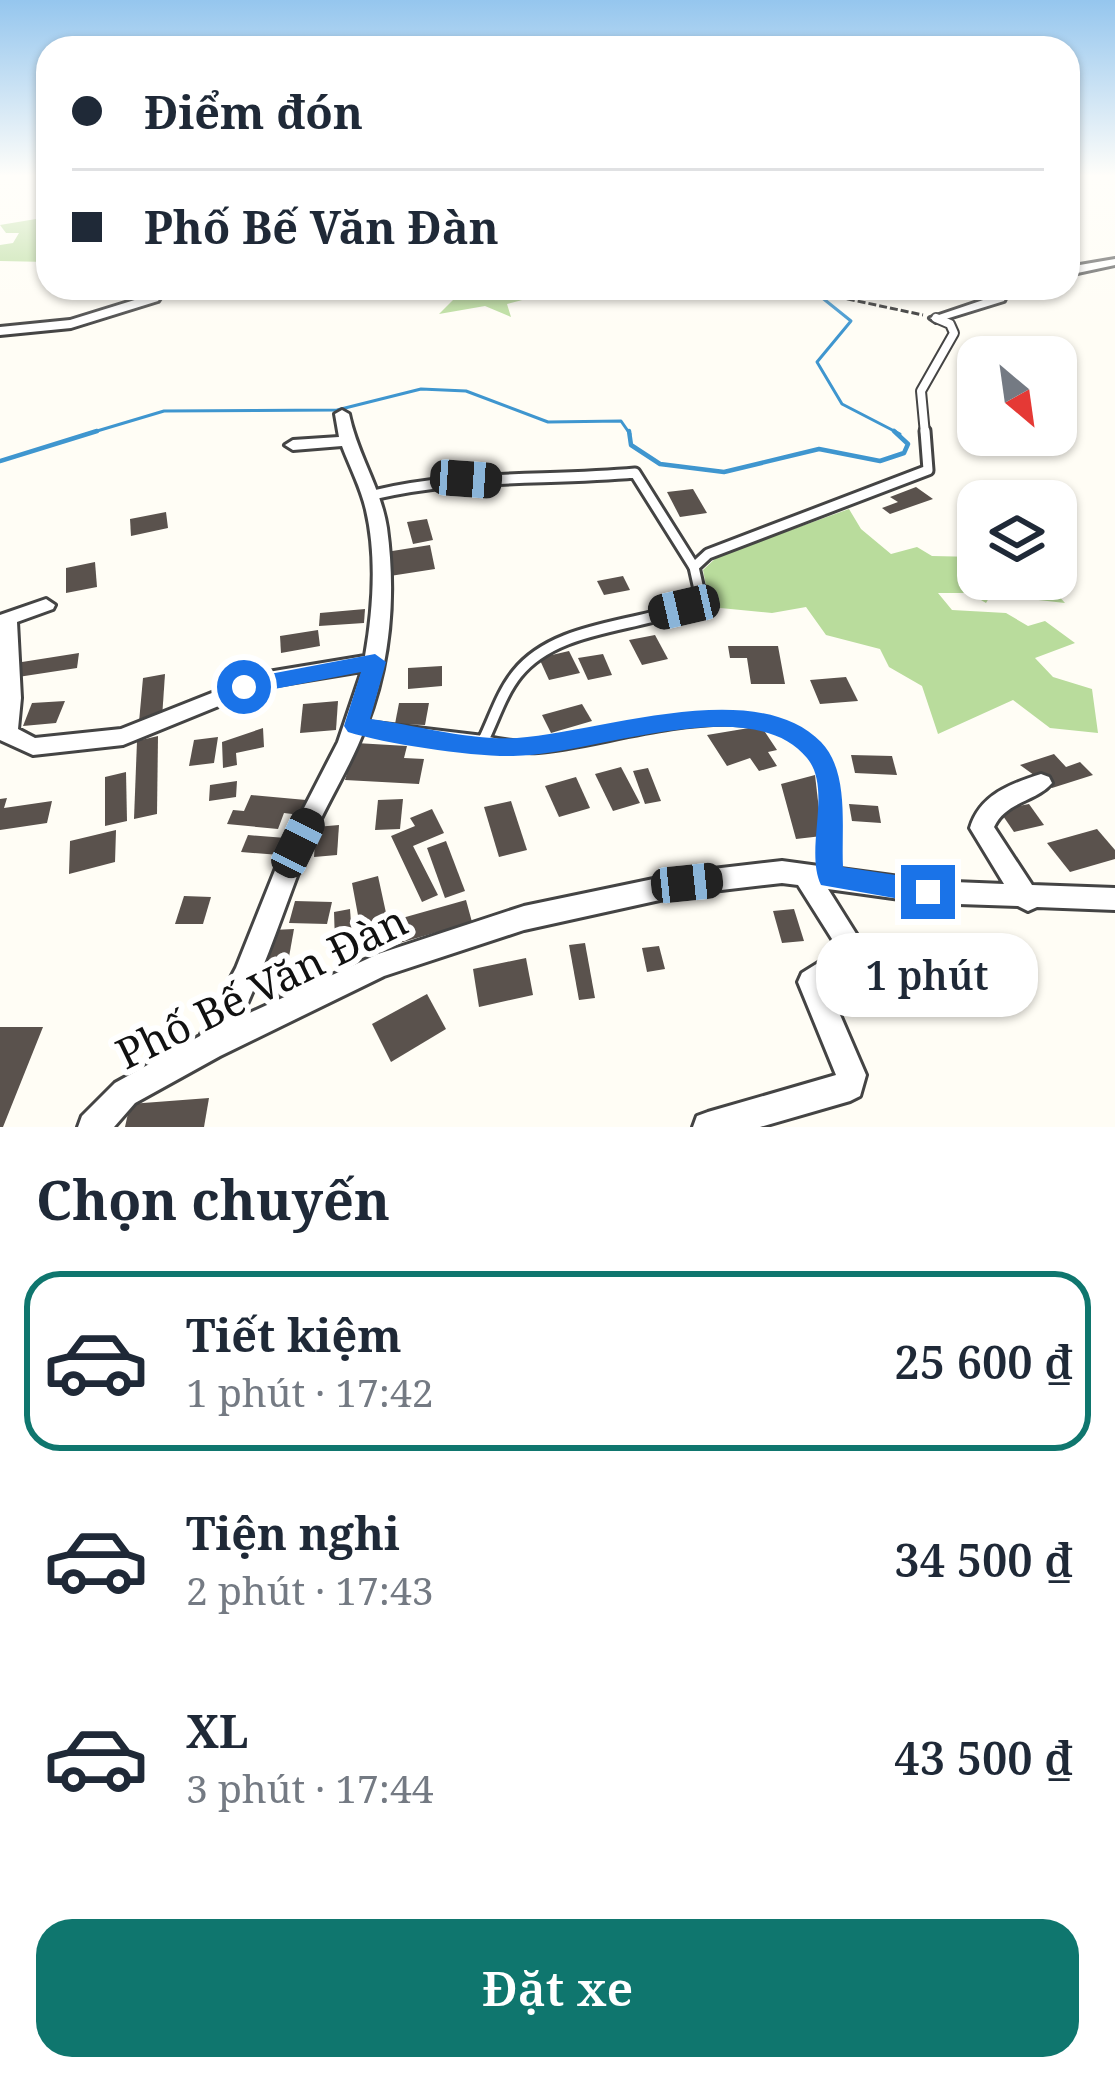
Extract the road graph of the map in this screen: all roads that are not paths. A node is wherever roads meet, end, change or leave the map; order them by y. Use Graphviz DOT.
graph roads {
  1 [pos="1115,262"];
  2 [pos="1080,269"];
  3 [pos="148,300"];
  4 [pos="994,300"];
  5 [pos="936,318"];
  6 [pos="0,331"];
  7 [pos="342,414"];
  8 [pos="346,441"];
  9 [pos="293,445"];
  10 [pos="373,495"];
  11 [pos="694,567"];
  12 [pos="46,604"];
  13 [pos="375,662"];
  14 [pos="356,726"];
  15 [pos="3,730"];
  16 [pos="483,741"];
  17 [pos="1041,783"];
  18 [pos="817,875"];
  19 [pos="1115,899"];
  20 [pos="1028,900"];
  21 [pos="210,1046"];
  22 [pos="93,1127"];
  23 [pos="708,1127"];
  1 -- 2 [label="street"];
  3 -- 6 [label="street"];
  4 -- 5 [label="street"];
  5 -- 11 [label="lane"];
  7 -- 8 [label="street"];
  8 -- 9 [label="street"];
  8 -- 10 [label="street"];
  10 -- 11 [label="lane"];
  10 -- 13 [label="street"];
  11 -- 16 [label="lane"];
  12 -- 15 [label="street"];
  13 -- 14 [label="street"];
  13 -- 15 [label="street"];
  14 -- 16 [label="lane"];
  14 -- 21 [label="street"];
  16 -- 18 [label="lane"];
  17 -- 20 [label="street"];
  18 -- 20 [label="street, Phố Bế Văn Đàn"];
  18 -- 21 [label="street, Phố Bế Văn Đàn"];
  18 -- 23 [label="street"];
  19 -- 20 [label="street, Phố Bế Văn Đàn"];
  21 -- 22 [label="street, Phố Bế Văn Đàn"];
}
